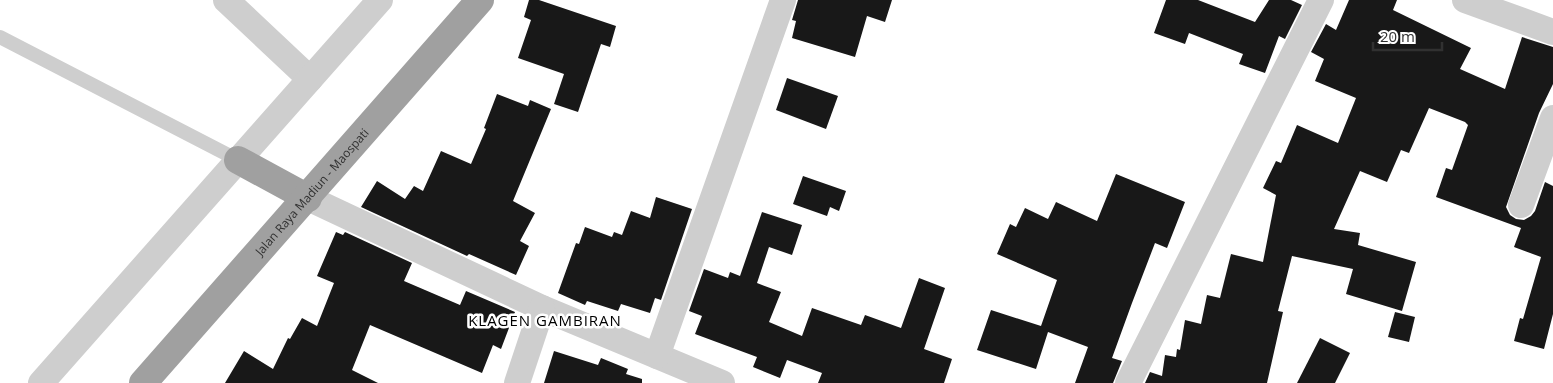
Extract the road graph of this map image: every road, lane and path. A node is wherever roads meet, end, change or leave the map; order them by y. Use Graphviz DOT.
graph roads {
  1 [pos="380,0"];
  2 [pos="480,0"];
  3 [pos="783,0"];
  4 [pos="1322,0"];
  5 [pos="1465,0"];
  6 [pos="238,4"];
  7 [pos="1553,32"];
  8 [pos="0,37"];
  9 [pos="310,79"];
  10 [pos="1553,118"];
  11 [pos="238,160"];
  12 [pos="308,198"];
  13 [pos="1522,205"];
  14 [pos="542,308"];
  15 [pos="657,356"];
  16 [pos="41,383"];
  17 [pos="142,383"];
  18 [pos="517,383"];
  19 [pos="722,383"];
  20 [pos="1128,383"];
  1 -- 9 [label="street"];
  2 -- 12 [label="highway, Jalan Raya Madiun - Maospati"];
  3 -- 15 [label="street"];
  4 -- 20 [label="street"];
  5 -- 7 [label="street"];
  6 -- 9 [label="street"];
  8 -- 11 [label="lane"];
  9 -- 11 [label="street"];
  10 -- 13 [label="street"];
  11 -- 12 [label="highway"];
  11 -- 16 [label="street"];
  12 -- 14 [label="street"];
  12 -- 17 [label="highway, Jalan Raya Madiun - Maospati"];
  14 -- 15 [label="street"];
  14 -- 18 [label="street"];
  15 -- 19 [label="street"];
}
